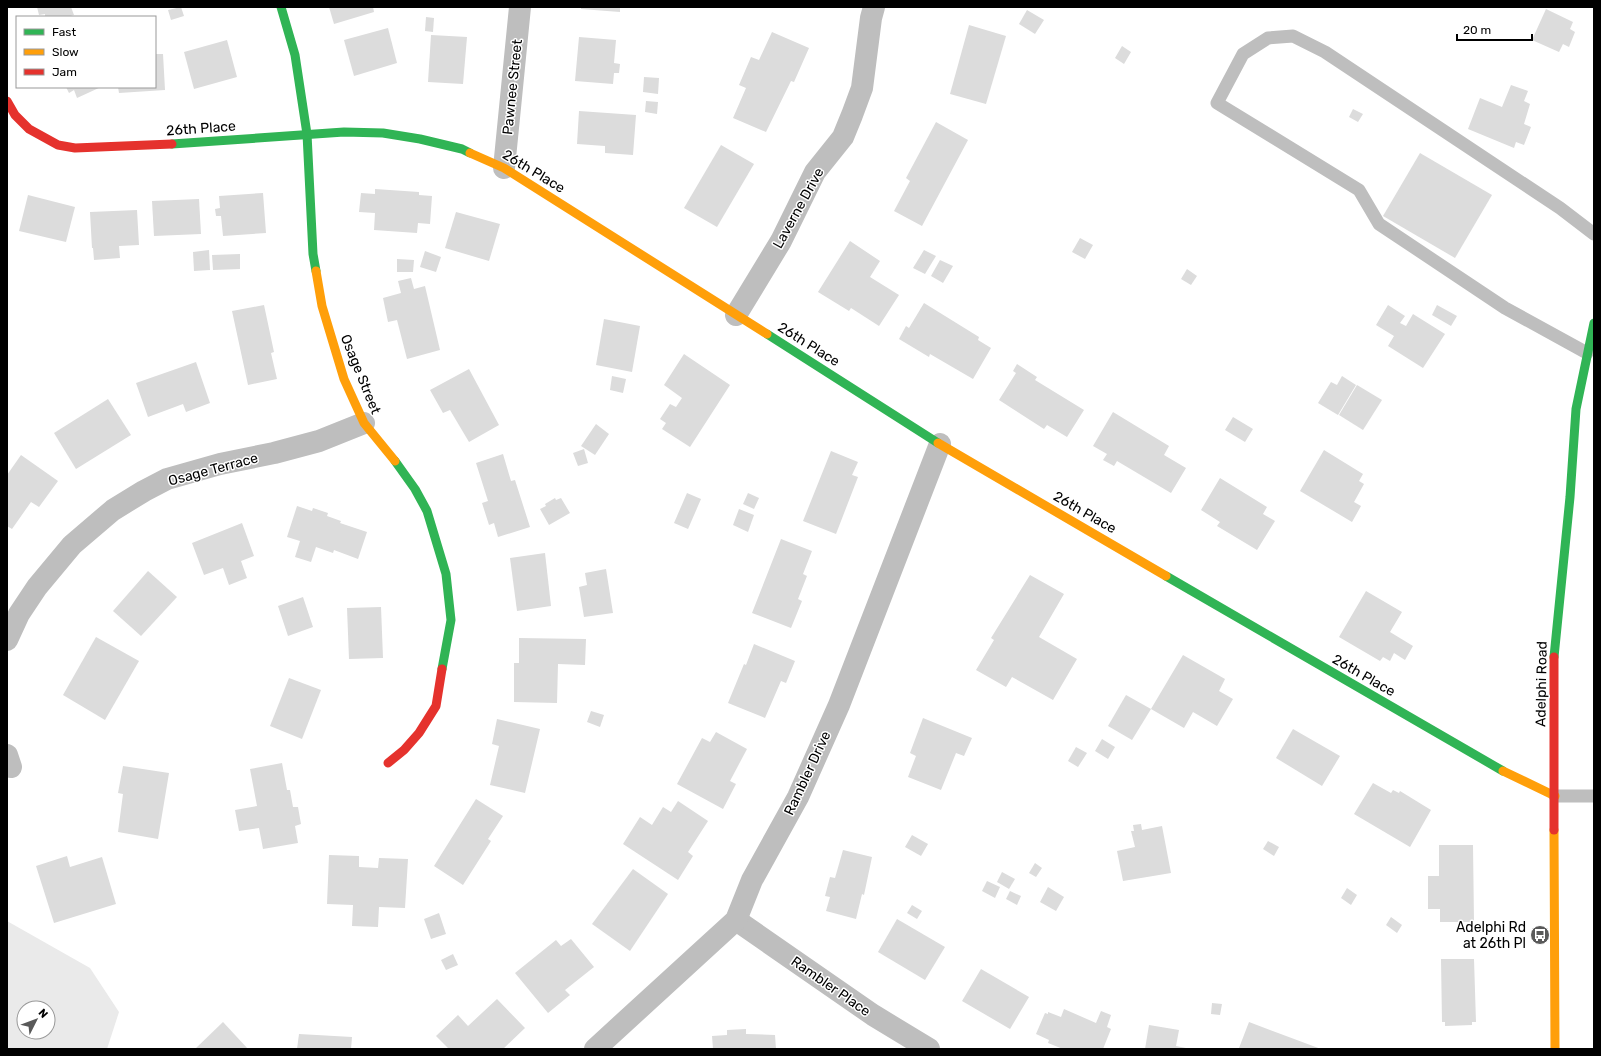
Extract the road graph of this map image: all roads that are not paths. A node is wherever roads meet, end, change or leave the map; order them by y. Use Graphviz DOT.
graph roads {
  1 [pos="281,7"];
  2 [pos="520,7"];
  3 [pos="874,7"];
  4 [pos="7,101"];
  5 [pos="307,134"];
  6 [pos="504,168"];
  7 [pos="1594,234"];
  8 [pos="736,314"];
  9 [pos="1594,323"];
  10 [pos="1587,353"];
  11 [pos="364,423"];
  12 [pos="940,444"];
  13 [pos="7,640"];
  14 [pos="388,763"];
  15 [pos="1555,796"];
  16 [pos="1594,796"];
  17 [pos="736,920"];
  18 [pos="595,1049"];
  19 [pos="929,1049"];
  20 [pos="1555,1049"];
  1 -- 5 [label="street, Osage Street"];
  2 -- 6 [label="street, Pawnee Street"];
  3 -- 8 [label="street, Laverne Drive"];
  4 -- 5 [label="street, 26th Place"];
  5 -- 6 [label="street, 26th Place"];
  5 -- 11 [label="street, Osage Street"];
  6 -- 8 [label="street, 26th Place"];
  7 -- 10 [label="lane"];
  8 -- 12 [label="street, 26th Place"];
  9 -- 10 [label="street, Adelphi Road"];
  10 -- 15 [label="street, Adelphi Road"];
  11 -- 13 [label="street, Osage Terrace"];
  11 -- 14 [label="street, Osage Street"];
  12 -- 15 [label="street, 26th Place"];
  12 -- 17 [label="street, Rambler Drive"];
  15 -- 16 [label="lane"];
  15 -- 20 [label="street, Adelphi Road"];
  17 -- 18 [label="street, Rambler Drive"];
  17 -- 19 [label="street, Rambler Place"];
}
